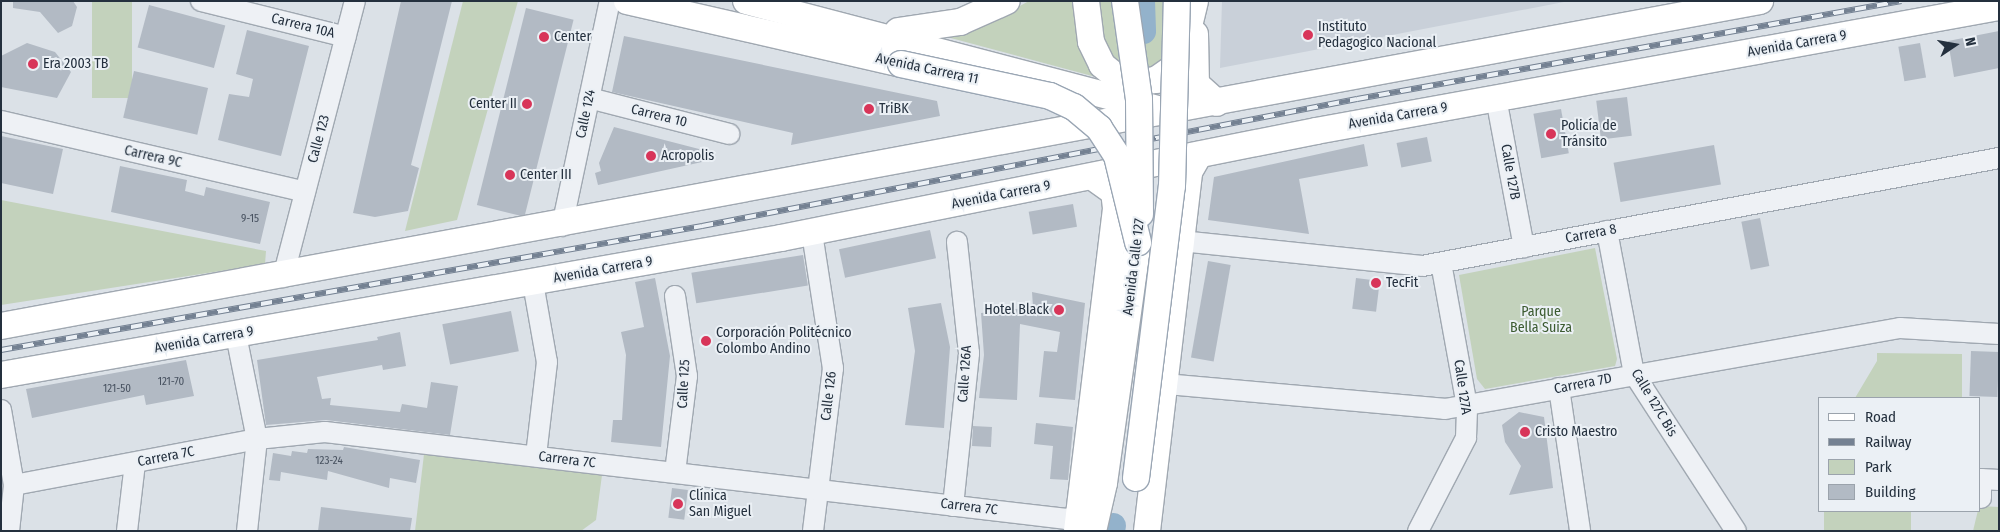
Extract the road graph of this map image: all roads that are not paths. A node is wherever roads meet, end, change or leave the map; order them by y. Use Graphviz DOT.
graph roads {
  1 [pos="201,1"];
  2 [pos="355,1"];
  3 [pos="610,1"];
  4 [pos="627,1"];
  5 [pos="746,1"];
  6 [pos="1007,1"];
  7 [pos="1086,1"];
  8 [pos="1125,1"];
  9 [pos="1177,1"];
  10 [pos="1196,1"];
  11 [pos="1760,1"];
  12 [pos="1999,7"];
  13 [pos="873,32"];
  14 [pos="346,37"];
  15 [pos="589,98"];
  16 [pos="1496,98"];
  17 [pos="1217,103"];
  18 [pos="1168,112"];
  19 [pos="1,121"];
  20 [pos="728,134"];
  21 [pos="1199,156"];
  22 [pos="1999,158"];
  23 [pos="1090,177"];
  24 [pos="305,192"];
  25 [pos="562,226"];
  26 [pos="1607,231"];
  27 [pos="812,233"];
  28 [pos="1181,241"];
  29 [pos="957,242"];
  30 [pos="1138,242"];
  31 [pos="1524,246"];
  32 [pos="1441,263"];
  33 [pos="283,277"];
  34 [pos="533,283"];
  35 [pos="675,296"];
  36 [pos="1,326"];
  37 [pos="1999,334"];
  38 [pos="236,335"];
  39 [pos="1634,374"];
  40 [pos="1,375"];
  41 [pos="1166,384"];
  42 [pos="1559,388"];
  43 [pos="1467,406"];
  44 [pos="1,410"];
  45 [pos="257,439"];
  46 [pos="536,456"];
  47 [pos="135,463"];
  48 [pos="675,472"];
  49 [pos="1999,480"];
  50 [pos="14,485"];
  51 [pos="818,489"];
  52 [pos="1981,498"];
  53 [pos="953,506"];
  54 [pos="1083,526"];
  55 [pos="9,531"];
  56 [pos="128,531"];
  57 [pos="246,531"];
  58 [pos="813,531"];
  59 [pos="1139,531"];
  60 [pos="1147,531"];
  61 [pos="1418,531"];
  62 [pos="1580,531"];
  63 [pos="1736,531"];
  1 -- 14 [label="street, Carrera 10A"];
  2 -- 14 [label="street, Calle 123"];
  3 -- 15 [label="street, Calle 124"];
  4 -- 30 [label="main road, Avenida Carrera 11, bridge"];
  5 -- 13 [label="main road, Avenida Carrera 11"];
  6 -- 13 [label="main road"];
  7 -- 10 [label="main road"];
  8 -- 30 [label="main road, Avenida Calle 127, bridge"];
  9 -- 59 [label="main road, Avenida Calle 127, bridge"];
  10 -- 17 [label="main road"];
  11 -- 17 [label="main road"];
  12 -- 16 [label="main road, Avenida Carrera 9"];
  13 -- 18 [label="main road, Avenida Carrera 11"];
  14 -- 24 [label="street, Calle 123"];
  15 -- 20 [label="street, Carrera 10"];
  15 -- 25 [label="street, Calle 124"];
  16 -- 21 [label="main road, Avenida Carrera 9"];
  16 -- 31 [label="street, Calle 127B"];
  17 -- 18 [label="main road"];
  18 -- 25 [label="main road"];
  19 -- 24 [label="street, Carrera 9C"];
  21 -- 23 [label="main road, Avenida Carrera 9"];
  21 -- 28 [label="main road"];
  22 -- 26 [label="street, Carrera 8"];
  23 -- 27 [label="main road, Avenida Carrera 9"];
  23 -- 54 [label="main road"];
  24 -- 33 [label="street, Calle 123"];
  25 -- 33 [label="main road"];
  26 -- 31 [label="street, Carrera 8"];
  26 -- 39 [label="street, Calle 127C Bis"];
  27 -- 34 [label="main road, Avenida Carrera 9"];
  27 -- 51 [label="street, Calle 126"];
  28 -- 32 [label="street, Carrera 8"];
  28 -- 41 [label="main road"];
  29 -- 53 [label="street, Calle 126A"];
  30 -- 54 [label="main road, Avenida Calle 127"];
  31 -- 32 [label="street, Carrera 8"];
  32 -- 43 [label="street, Calle 127A"];
  33 -- 36 [label="main road"];
  34 -- 38 [label="main road, Avenida Carrera 9"];
  34 -- 46 [label="street"];
  35 -- 48 [label="street, Calle 125"];
  37 -- 39 [label="street, Carrera 7D"];
  38 -- 40 [label="main road, Avenida Carrera 9"];
  38 -- 45 [label="street"];
  39 -- 42 [label="street, Carrera 7D"];
  39 -- 63 [label="street, Calle 127C Bis"];
  41 -- 43 [label="street, Carrera 7D"];
  41 -- 60 [label="main road"];
  42 -- 43 [label="street, Carrera 7D"];
  42 -- 62 [label="street"];
  43 -- 61 [label="street, Calle 127A"];
  44 -- 50 [label="street"];
  45 -- 46 [label="street, Carrera 7C"];
  45 -- 47 [label="street, Carrera 7C"];
  45 -- 57 [label="street"];
  46 -- 48 [label="street, Carrera 7C"];
  47 -- 50 [label="street, Carrera 7C"];
  47 -- 56 [label="street"];
  48 -- 51 [label="street, Carrera 7C"];
  49 -- 52 [label="street"];
  50 -- 55 [label="street"];
  51 -- 53 [label="street, Carrera 7C"];
  51 -- 58 [label="street, Calle 126"];
  53 -- 54 [label="street, Carrera 7C"];
}
